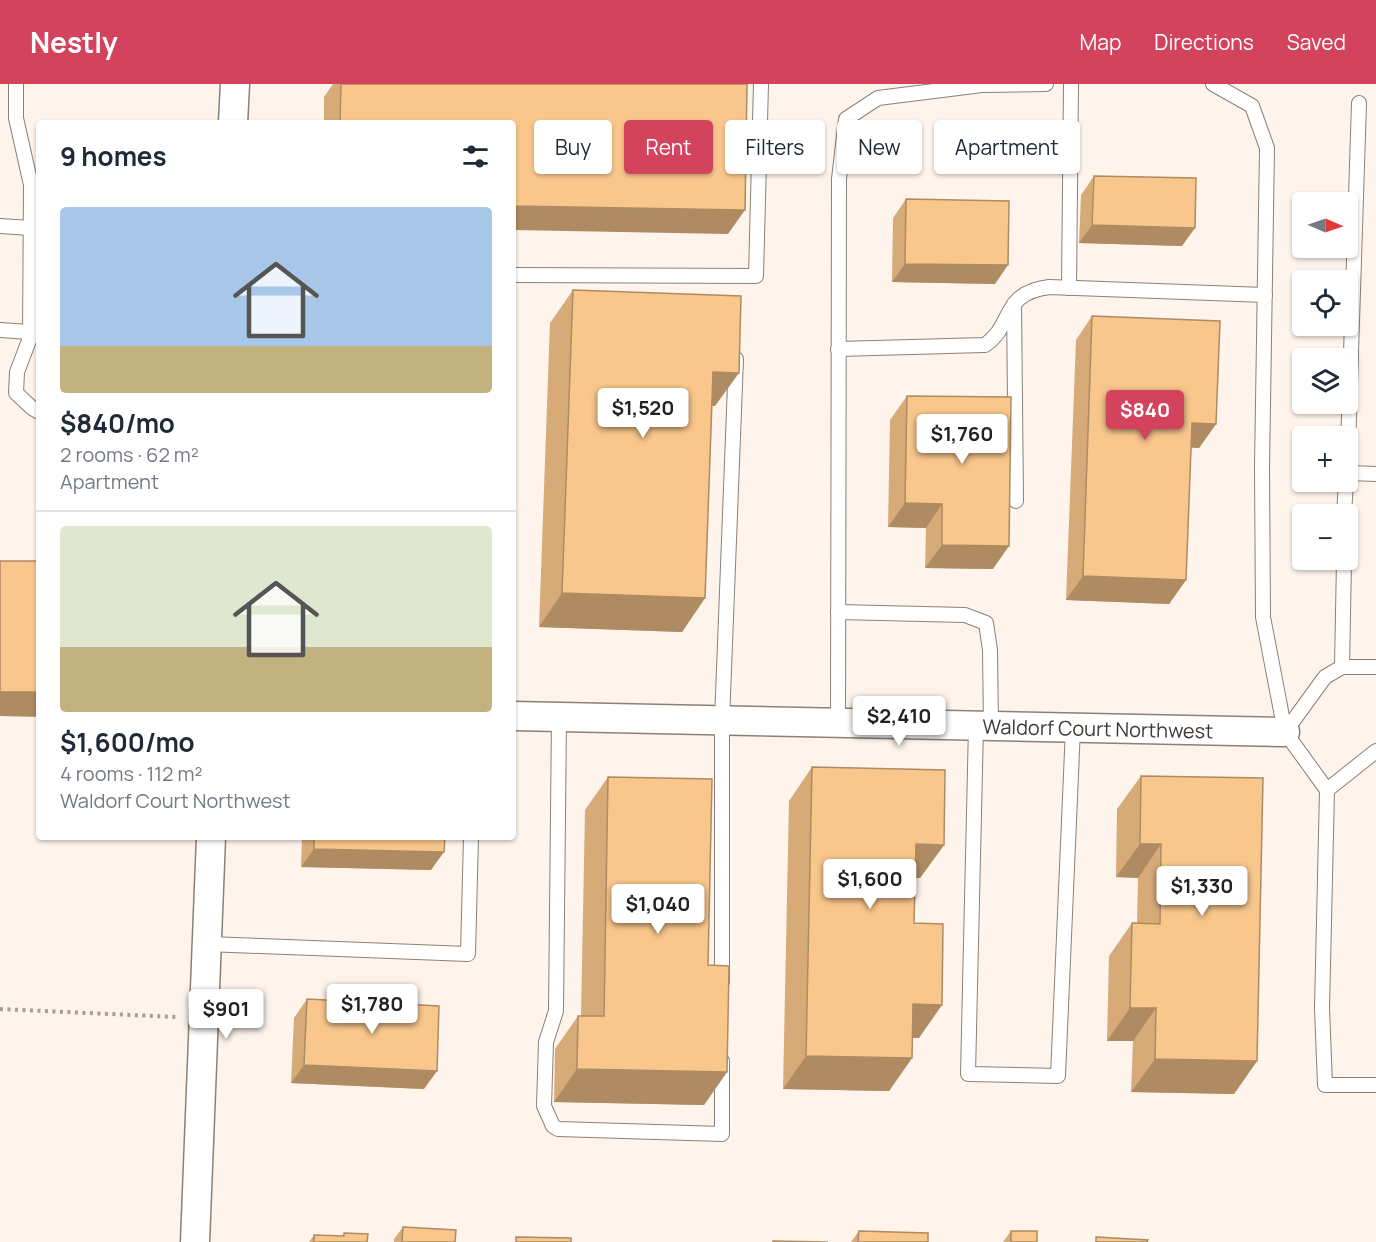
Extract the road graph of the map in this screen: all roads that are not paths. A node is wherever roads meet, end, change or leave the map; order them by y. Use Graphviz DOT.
graph roads {
  1 [pos="16,84"];
  2 [pos="235,84"];
  3 [pos="761,84"];
  4 [pos="1046,84"];
  5 [pos="1071,84"];
  6 [pos="1213,84"];
  7 [pos="1359,103"];
  8 [pos="234,120"];
  9 [pos="0,226"];
  10 [pos="30,228"];
  11 [pos="516,275"];
  12 [pos="1069,288"];
  13 [pos="1265,295"];
  14 [pos="1014,304"];
  15 [pos="0,330"];
  16 [pos="29,332"];
  17 [pos="736,345"];
  18 [pos="838,348"];
  19 [pos="36,410"];
  20 [pos="1349,426"];
  21 [pos="1376,474"];
  22 [pos="1358,476"];
  23 [pos="1016,501"];
  24 [pos="1344,570"];
  25 [pos="838,612"];
  26 [pos="1342,667"];
  27 [pos="1376,667"];
  28 [pos="516,716"];
  29 [pos="559,717"];
  30 [pos="722,721"];
  31 [pos="838,723"];
  32 [pos="984,726"];
  33 [pos="1073,728"];
  34 [pos="1285,732"];
  35 [pos="1376,751"];
  36 [pos="1327,790"];
  37 [pos="211,840"];
  38 [pos="471,840"];
  39 [pos="207,944"];
  40 [pos="722,992"];
  41 [pos="722,1051"];
  42 [pos="1376,1085"];
  43 [pos="195,1242"];
  1 -- 10 [label="lane"];
  2 -- 8 [label="street"];
  3 -- 11 [label="lane"];
  4 -- 18 [label="lane"];
  5 -- 12 [label="lane"];
  6 -- 13 [label="lane"];
  7 -- 20 [label="lane"];
  9 -- 10 [label="lane"];
  10 -- 16 [label="lane"];
  12 -- 13 [label="lane"];
  12 -- 14 [label="lane"];
  13 -- 34 [label="lane"];
  14 -- 18 [label="lane"];
  14 -- 23 [label="lane"];
  15 -- 16 [label="lane"];
  16 -- 19 [label="lane"];
  17 -- 30 [label="lane"];
  18 -- 25 [label="lane"];
  21 -- 22 [label="lane"];
  24 -- 26 [label="lane"];
  25 -- 31 [label="lane"];
  25 -- 32 [label="lane"];
  26 -- 27 [label="lane"];
  26 -- 34 [label="lane"];
  28 -- 29 [label="street, Waldorf Court Northwest"];
  29 -- 30 [label="street, Waldorf Court Northwest"];
  29 -- 41 [label="lane"];
  30 -- 31 [label="street, Waldorf Court Northwest"];
  30 -- 40 [label="lane"];
  31 -- 32 [label="street, Waldorf Court Northwest"];
  32 -- 33 [label="street, Waldorf Court Northwest"];
  32 -- 33 [label="lane"];
  33 -- 34 [label="street, Waldorf Court Northwest"];
  34 -- 36 [label="lane"];
  35 -- 36 [label="lane"];
  36 -- 42 [label="lane"];
  37 -- 39 [label="street"];
  38 -- 39 [label="lane"];
  39 -- 43 [label="street"];
}
